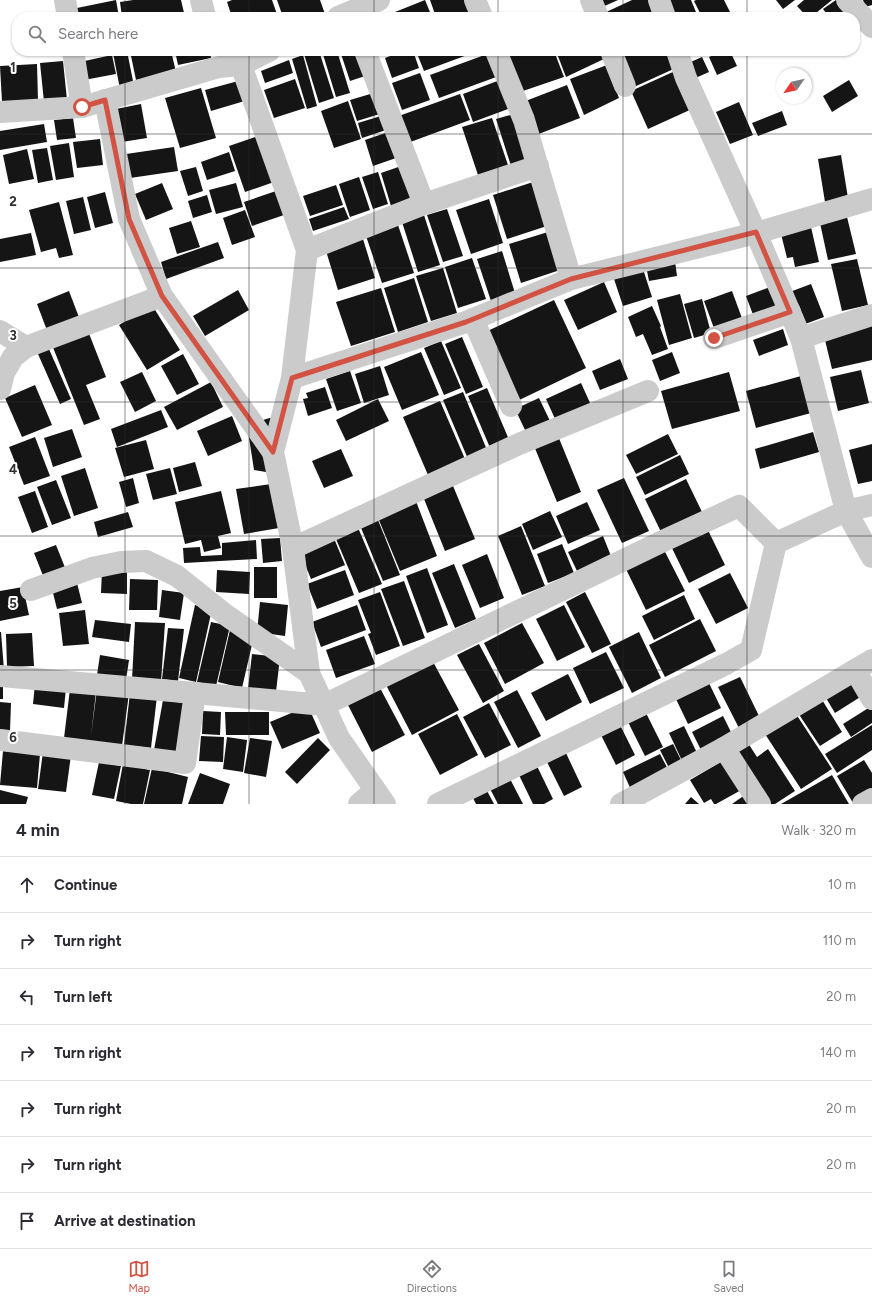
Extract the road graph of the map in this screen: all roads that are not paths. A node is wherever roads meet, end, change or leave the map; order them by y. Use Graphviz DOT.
graph roads {
  1 [pos="65,0"];
  2 [pos="201,0"];
  3 [pos="331,0"];
  4 [pos="379,0"];
  5 [pos="475,0"];
  6 [pos="591,0"];
  7 [pos="659,0"];
  8 [pos="67,12"];
  9 [pos="204,12"];
  10 [pos="341,12"];
  11 [pos="353,12"];
  12 [pos="480,12"];
  13 [pos="596,12"];
  14 [pos="663,12"];
  15 [pos="74,56"];
  16 [pos="259,56"];
  17 [pos="367,56"];
  18 [pos="498,56"];
  19 [pos="613,56"];
  20 [pos="679,56"];
  21 [pos="217,59"];
  22 [pos="241,65"];
  23 [pos="625,86"];
  24 [pos="105,100"];
  25 [pos="82,107"];
  26 [pos="0,112"];
  27 [pos="538,166"];
  28 [pos="872,199"];
  29 [pos="424,204"];
  30 [pos="756,232"];
  31 [pos="307,250"];
  32 [pos="571,279"];
  33 [pos="162,296"];
  34 [pos="555,296"];
  35 [pos="790,312"];
  36 [pos="872,315"];
  37 [pos="476,325"];
  38 [pos="0,331"];
  39 [pos="714,338"];
  40 [pos="801,338"];
  41 [pos="26,347"];
  42 [pos="292,378"];
  43 [pos="0,389"];
  44 [pos="648,391"];
  45 [pos="511,406"];
  46 [pos="273,452"];
  47 [pos="872,505"];
  48 [pos="846,511"];
  49 [pos="776,543"];
  50 [pos="293,548"];
  51 [pos="872,557"];
  52 [pos="31,590"];
  53 [pos="864,665"];
  54 [pos="308,673"];
  55 [pos="0,676"];
  56 [pos="195,692"];
  57 [pos="872,700"];
  58 [pos="324,706"];
  59 [pos="0,740"];
  60 [pos="724,748"];
  61 [pos="373,799"];
  62 [pos="872,799"];
  63 [pos="624,803"];
  64 [pos="438,804"];
  65 [pos="760,804"];
  66 [pos="863,804"];
  1 -- 8 [label="street"];
  2 -- 9 [label="street"];
  3 -- 10 [label="street"];
  4 -- 11 [label="street"];
  5 -- 12 [label="street"];
  6 -- 13 [label="street"];
  7 -- 14 [label="street"];
  15 -- 25 [label="street"];
  16 -- 22 [label="street"];
  17 -- 29 [label="street"];
  18 -- 27 [label="street"];
  19 -- 23 [label="street"];
  20 -- 30 [label="street"];
  21 -- 22 [label="street"];
  21 -- 24 [label="street"];
  22 -- 31 [label="street"];
  24 -- 25 [label="street"];
  24 -- 33 [label="street"];
  25 -- 26 [label="street"];
  27 -- 29 [label="street"];
  27 -- 32 [label="street"];
  28 -- 30 [label="street"];
  29 -- 31 [label="street"];
  30 -- 32 [label="street"];
  30 -- 35 [label="street"];
  31 -- 42 [label="street"];
  32 -- 37 [label="street"];
  33 -- 41 [label="street"];
  33 -- 46 [label="street"];
  34 -- 37 [label="street"];
  35 -- 39 [label="street"];
  35 -- 40 [label="street"];
  36 -- 40 [label="street"];
  37 -- 42 [label="street"];
  37 -- 45 [label="street"];
  38 -- 41 [label="street"];
  40 -- 48 [label="street"];
  41 -- 43 [label="street"];
  42 -- 46 [label="street"];
  44 -- 50 [label="street"];
  46 -- 50 [label="street"];
  47 -- 48 [label="street"];
  48 -- 49 [label="street"];
  48 -- 51 [label="street"];
  49 -- 58 [label="street"];
  49 -- 64 [label="street"];
  50 -- 54 [label="street"];
  52 -- 54 [label="street"];
  53 -- 57 [label="street"];
  53 -- 60 [label="street"];
  54 -- 58 [label="street"];
  55 -- 56 [label="street"];
  56 -- 58 [label="street"];
  56 -- 59 [label="street"];
  58 -- 61 [label="street"];
  60 -- 63 [label="street"];
  60 -- 65 [label="street"];
  62 -- 66 [label="street"];
}
